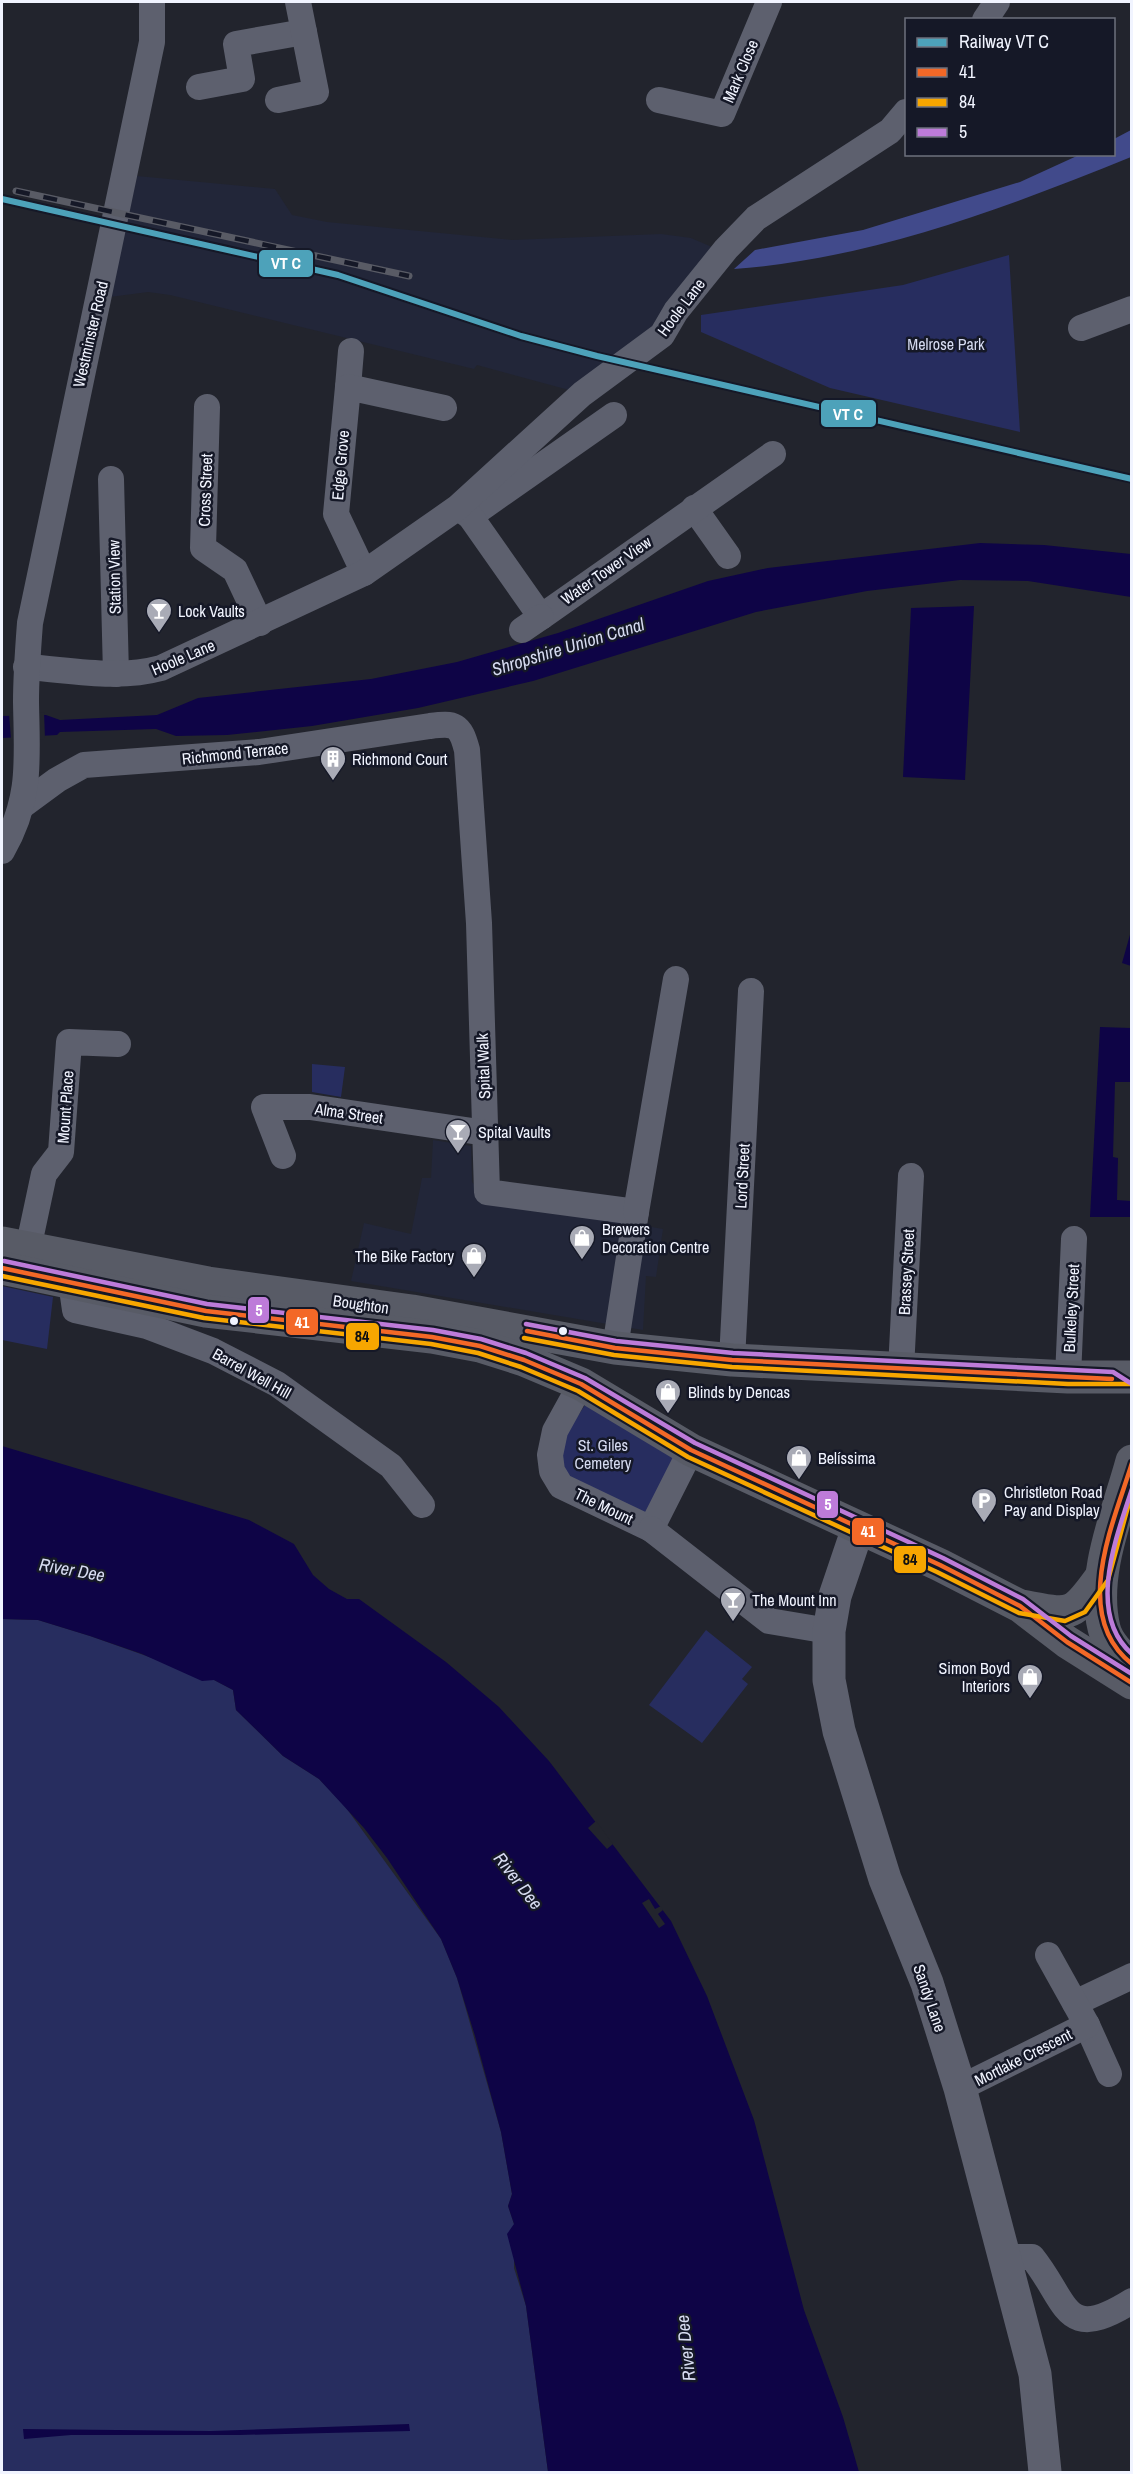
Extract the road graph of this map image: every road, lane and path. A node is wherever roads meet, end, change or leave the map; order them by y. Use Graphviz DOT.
graph roads {
  1 [pos="152,2"];
  2 [pos="297,2"];
  3 [pos="769,2"];
  4 [pos="997,2"];
  5 [pos="986,18"];
  6 [pos="304,32"];
  7 [pos="199,87"];
  8 [pos="278,100"];
  9 [pos="658,100"];
  10 [pos="905,113"];
  11 [pos="1131,309"];
  12 [pos="1081,328"];
  13 [pos="351,351"];
  14 [pos="348,387"];
  15 [pos="207,407"];
  16 [pos="444,408"];
  17 [pos="614,415"];
  18 [pos="773,454"];
  19 [pos="111,479"];
  20 [pos="694,508"];
  21 [pos="463,512"];
  22 [pos="728,555"];
  23 [pos="364,573"];
  24 [pos="260,623"];
  25 [pos="26,667"];
  26 [pos="116,674"];
  27 [pos="457,727"];
  28 [pos="23,805"];
  29 [pos="2,851"];
  30 [pos="676,979"];
  31 [pos="751,991"];
  32 [pos="118,1044"];
  33 [pos="486,1133"];
  34 [pos="283,1156"];
  35 [pos="911,1176"];
  36 [pos="636,1212"];
  37 [pos="1074,1239"];
  38 [pos="15,1246"];
  39 [pos="2,1268"];
  40 [pos="71,1282"];
  41 [pos="615,1348"];
  42 [pos="732,1360"];
  43 [pos="901,1369"];
  44 [pos="1068,1377"];
  45 [pos="1125,1383"];
  46 [pos="593,1390"];
  47 [pos="691,1450"];
  48 [pos="1131,1461"];
  49 [pos="422,1505"];
  50 [pos="858,1528"];
  51 [pos="651,1529"];
  52 [pos="1101,1576"];
  53 [pos="1020,1606"];
  54 [pos="829,1631"];
  55 [pos="1131,1664"];
  56 [pos="1131,1683"];
  57 [pos="1048,1955"];
  58 [pos="1131,1976"];
  59 [pos="1081,2014"];
  60 [pos="1109,2074"];
  61 [pos="960,2088"];
  62 [pos="1005,2257"];
  63 [pos="1131,2301"];
  64 [pos="1045,2472"];
  1 -- 25 [label="street, Westminster Road"];
  2 -- 6 [label="street"];
  3 -- 9 [label="street, Mark Close"];
  4 -- 5 [label="street"];
  6 -- 7 [label="street"];
  6 -- 8 [label="street"];
  10 -- 21 [label="street, Hoole Lane"];
  11 -- 12 [label="street"];
  13 -- 14 [label="street, Edge Grove"];
  14 -- 16 [label="street"];
  14 -- 23 [label="street, Edge Grove"];
  15 -- 24 [label="street, Cross Street"];
  17 -- 21 [label="street, Hoole Lane"];
  18 -- 20 [label="street, Water Tower View"];
  19 -- 26 [label="street, Station View"];
  20 -- 21 [label="street, Water Tower View"];
  20 -- 22 [label="street"];
  21 -- 23 [label="street, Hoole Lane"];
  23 -- 24 [label="street, Hoole Lane"];
  24 -- 26 [label="street, Hoole Lane"];
  25 -- 26 [label="street, Hoole Lane"];
  25 -- 28 [label="street"];
  27 -- 28 [label="street, Richmond Terrace"];
  27 -- 33 [label="street, Spital Walk"];
  28 -- 29 [label="street"];
  30 -- 36 [label="street"];
  31 -- 42 [label="street, Lord Street"];
  32 -- 38 [label="street, Mount Place"];
  33 -- 34 [label="street, Alma Street"];
  33 -- 36 [label="street, Spital Walk"];
  35 -- 43 [label="street, Brassey Street"];
  36 -- 41 [label="street"];
  37 -- 44 [label="street, Bulkeley Street"];
  38 -- 41 [label="highway, Boughton"];
  39 -- 40 [label="highway, Boughton"];
  40 -- 46 [label="highway, Boughton"];
  40 -- 49 [label="street, Barrel Well Hill"];
  41 -- 42 [label="highway, Boughton"];
  41 -- 46 [label="highway"];
  42 -- 43 [label="highway, Boughton"];
  43 -- 44 [label="highway, Boughton"];
  44 -- 45 [label="highway, Boughton"];
  46 -- 47 [label="highway, Boughton"];
  46 -- 51 [label="street, The Mount"];
  47 -- 50 [label="highway, Boughton"];
  47 -- 51 [label="street, The Mount"];
  48 -- 52 [label="highway"];
  50 -- 53 [label="highway, Boughton"];
  50 -- 54 [label="main road, Sandy Lane"];
  51 -- 54 [label="street, The Mount"];
  52 -- 53 [label="highway"];
  52 -- 55 [label="highway"];
  53 -- 56 [label="highway"];
  54 -- 61 [label="main road, Sandy Lane"];
  57 -- 59 [label="street, Mortlake Crescent"];
  58 -- 59 [label="street, Mortlake Crescent"];
  59 -- 60 [label="street, Mortlake Crescent"];
  59 -- 61 [label="street, Mortlake Crescent"];
  61 -- 62 [label="main road, Sandy Lane"];
  62 -- 63 [label="street"];
  62 -- 64 [label="main road, Sandy Lane"];
}
